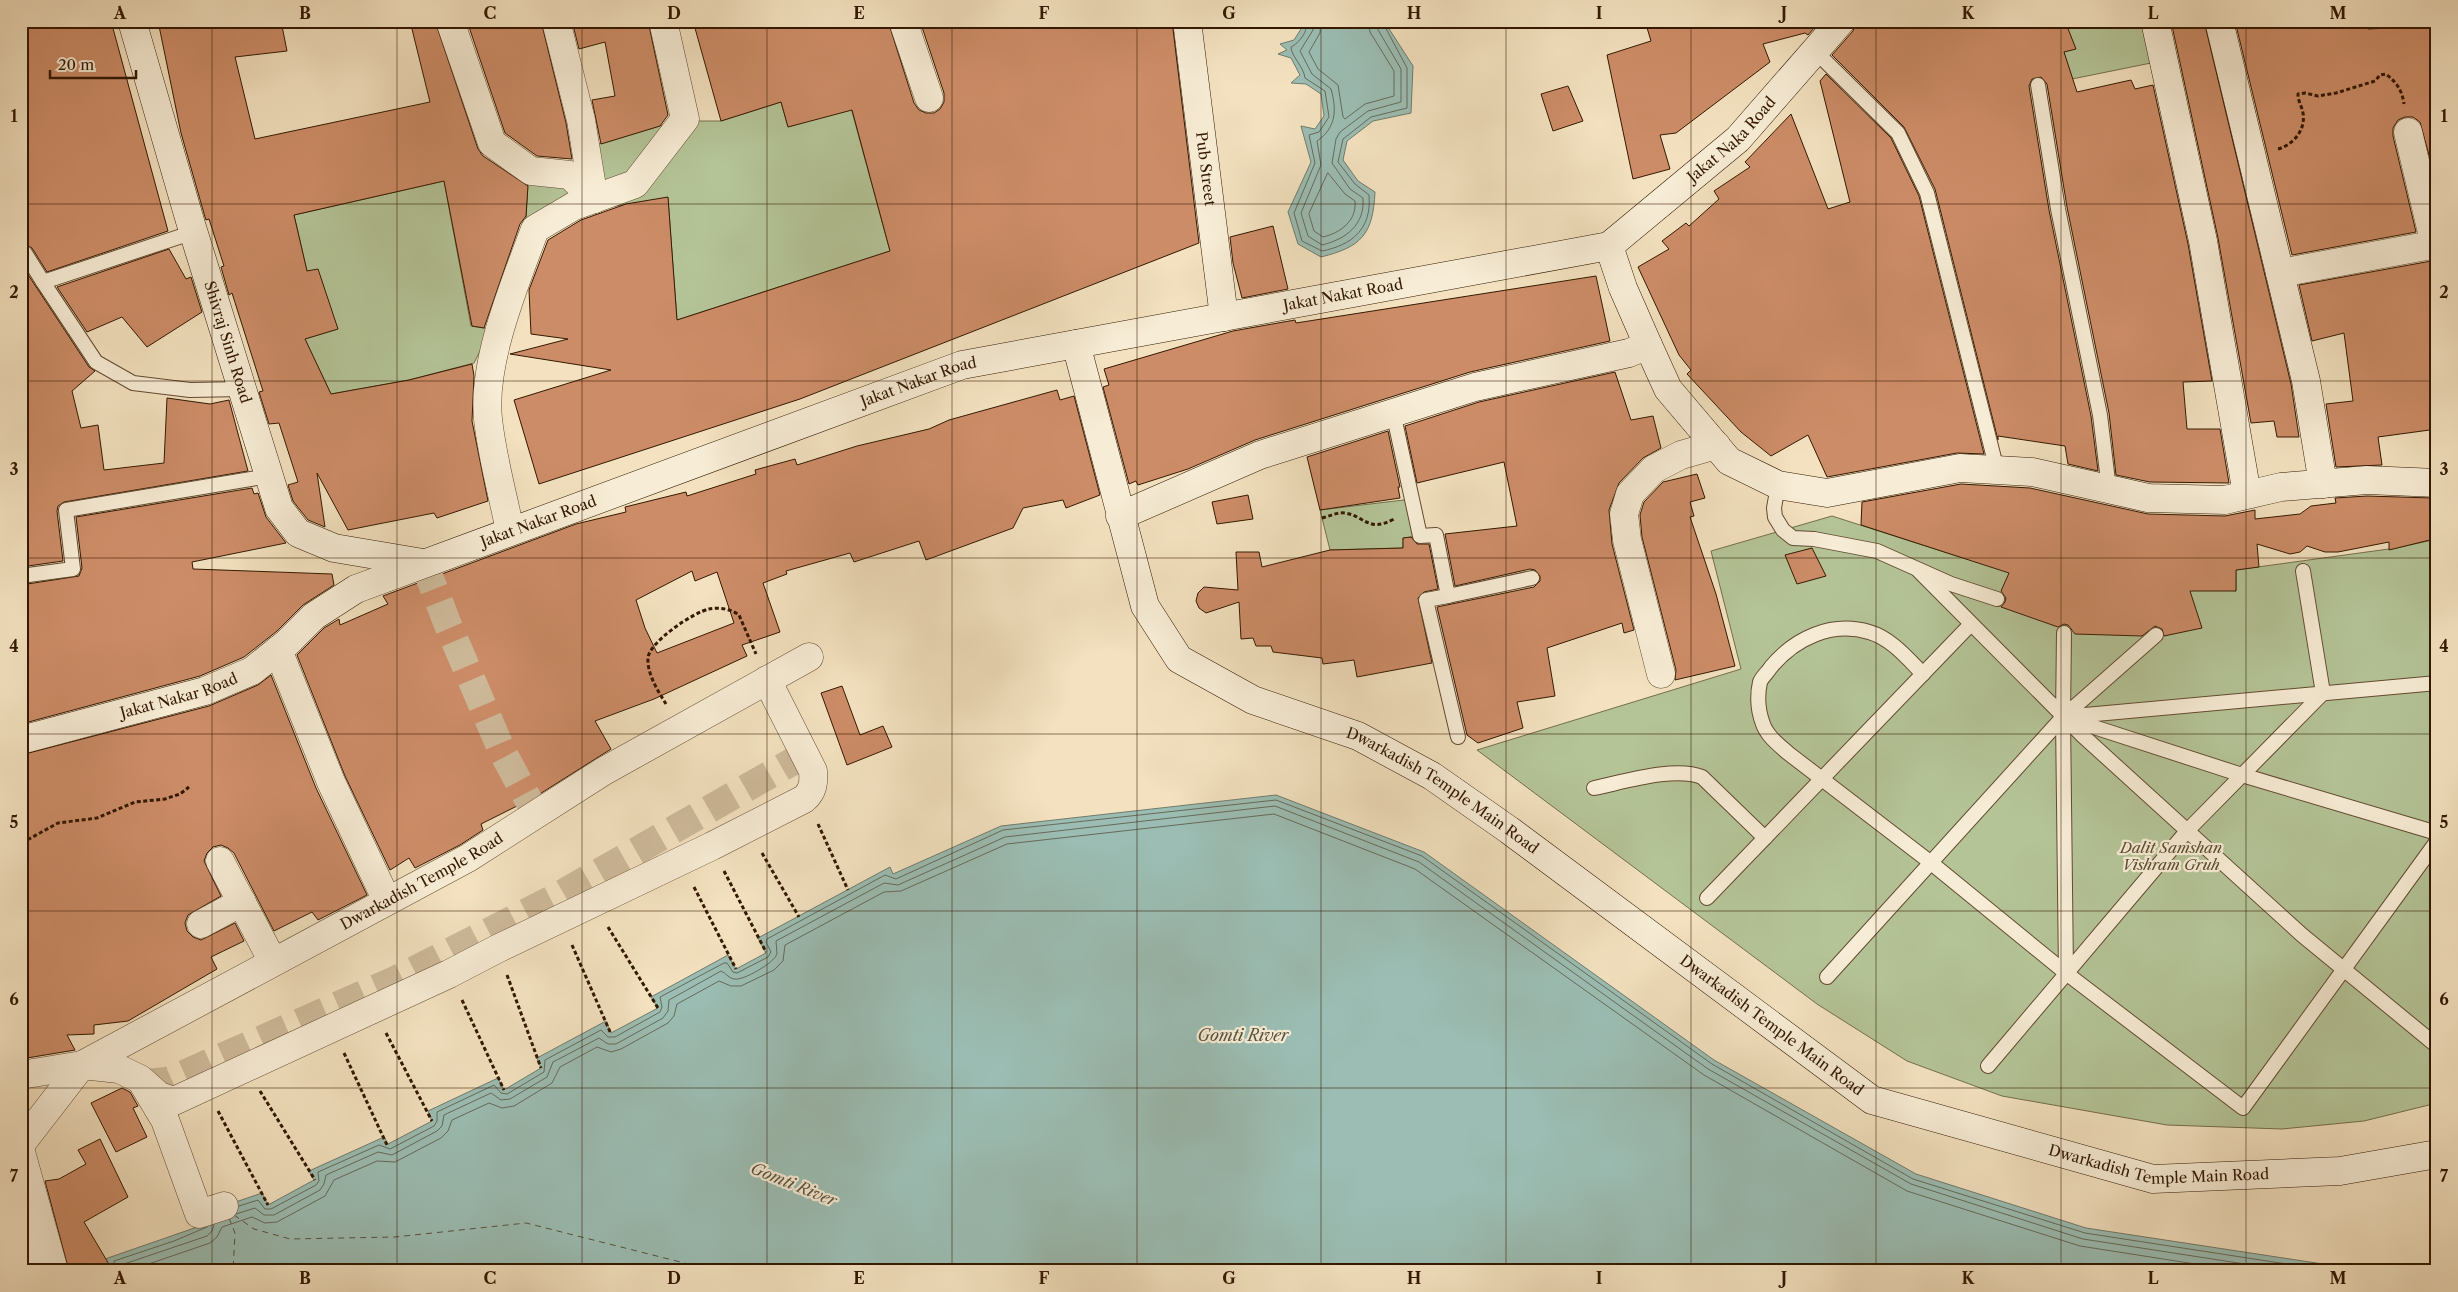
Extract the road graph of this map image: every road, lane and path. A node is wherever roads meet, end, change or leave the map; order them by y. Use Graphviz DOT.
graph roads {
  1 [pos="132,21"];
  2 [pos="450,21"];
  3 [pos="556,21"];
  4 [pos="663,21"];
  5 [pos="903,21"];
  6 [pos="1187,21"];
  7 [pos="1841,21"];
  8 [pos="2155,21"];
  9 [pos="2219,21"];
  10 [pos="1816,52"];
  11 [pos="2038,85"];
  12 [pos="929,98"];
  13 [pos="2408,132"];
  14 [pos="2252,156"];
  15 [pos="594,199"];
  16 [pos="194,232"];
  17 [pos="2436,244"];
  18 [pos="1609,246"];
  19 [pos="21,251"];
  20 [pos="2280,272"];
  21 [pos="43,282"];
  22 [pos="1224,317"];
  23 [pos="1076,344"];
  24 [pos="1648,345"];
  25 [pos="243,389"];
  26 [pos="1393,412"];
  27 [pos="1716,445"];
  28 [pos="1996,470"];
  29 [pos="270,476"];
  30 [pos="2437,483"];
  31 [pos="2323,484"];
  32 [pos="1778,485"];
  33 [pos="2109,489"];
  34 [pos="2247,494"];
  35 [pos="1120,516"];
  36 [pos="1416,516"];
  37 [pos="1322,518"];
  38 [pos="510,531"];
  39 [pos="424,563"];
  40 [pos="1918,570"];
  41 [pos="2303,572"];
  42 [pos="21,576"];
  43 [pos="1532,578"];
  44 [pos="1448,596"];
  45 [pos="1997,599"];
  46 [pos="1971,624"];
  47 [pos="2064,633"];
  48 [pos="2156,635"];
  49 [pos="278,650"];
  50 [pos="809,657"];
  51 [pos="1661,674"];
  52 [pos="1923,674"];
  53 [pos="767,680"];
  54 [pos="2437,683"];
  55 [pos="2323,693"];
  56 [pos="2063,717"];
  57 [pos="679,729"];
  58 [pos="1458,737"];
  59 [pos="21,740"];
  60 [pos="2242,775"];
  61 [pos="1821,780"];
  62 [pos="189,787"];
  63 [pos="1594,788"];
  64 [pos="804,799"];
  65 [pos="748,828"];
  66 [pos="2187,830"];
  67 [pos="2437,833"];
  68 [pos="1765,838"];
  69 [pos="21,840"];
  70 [pos="2437,841"];
  71 [pos="712,846"];
  72 [pos="220,861"];
  73 [pos="681,862"];
  74 [pos="1930,862"];
  75 [pos="848,890"];
  76 [pos="1707,898"];
  77 [pos="387,901"];
  78 [pos="242,902"];
  79 [pos="594,903"];
  80 [pos="799,917"];
  81 [pos="562,918"];
  82 [pos="201,924"];
  83 [pos="497,949"];
  84 [pos="766,952"];
  85 [pos="274,962"];
  86 [pos="736,969"];
  87 [pos="2344,969"];
  88 [pos="2066,973"];
  89 [pos="449,974"];
  90 [pos="1827,977"];
  91 [pos="373,1008"];
  92 [pos="658,1008"];
  93 [pos="332,1026"];
  94 [pos="611,1034"];
  95 [pos="2437,1046"];
  96 [pos="82,1065"];
  97 [pos="1988,1066"];
  98 [pos="541,1068"];
  99 [pos="246,1069"];
  100 [pos="21,1075"];
  101 [pos="140,1079"];
  102 [pos="206,1087"];
  103 [pos="504,1090"];
  104 [pos="432,1121"];
  105 [pos="21,1144"];
  106 [pos="388,1145"];
  107 [pos="21,1152"];
  108 [pos="2437,1154"];
  109 [pos="314,1180"];
  110 [pos="268,1205"];
  111 [pos="224,1206"];
  112 [pos="21,1238"];
  113 [pos="44,1271"];
  114 [pos="54,1271"];
  1 -- 16 [label="street, Shivraj Sinh Road"];
  2 -- 15 [label="street"];
  3 -- 15 [label="street"];
  4 -- 15 [label="street"];
  5 -- 12 [label="street"];
  6 -- 22 [label="street, Pub Street"];
  7 -- 10 [label="street, Jakat Naka Road"];
  8 -- 34 [label="street"];
  9 -- 14 [label="street"];
  10 -- 18 [label="street, Jakat Naka Road"];
  10 -- 28 [label="lane"];
  11 -- 33 [label="lane"];
  13 -- 14 [label="path"];
  13 -- 17 [label="street"];
  14 -- 20 [label="street"];
  15 -- 38 [label="street"];
  16 -- 21 [label="lane"];
  16 -- 25 [label="street, Shivraj Sinh Road"];
  17 -- 20 [label="street"];
  18 -- 22 [label="street, Jakat Nakat Road"];
  18 -- 24 [label="street"];
  19 -- 21 [label="lane"];
  20 -- 31 [label="street"];
  21 -- 25 [label="lane"];
  22 -- 23 [label="street, Jakat Nakat Road"];
  23 -- 35 [label="street"];
  23 -- 38 [label="street, Jakat Nakar Road"];
  24 -- 26 [label="street"];
  24 -- 27 [label="street"];
  25 -- 29 [label="street, Shivraj Sinh Road"];
  26 -- 35 [label="street"];
  26 -- 36 [label="lane"];
  27 -- 32 [label="street"];
  27 -- 51 [label="street"];
  28 -- 32 [label="street"];
  28 -- 33 [label="street"];
  29 -- 39 [label="street, Shivraj Sinh Road"];
  29 -- 42 [label="lane"];
  30 -- 31 [label="street"];
  31 -- 34 [label="street"];
  32 -- 40 [label="lane"];
  33 -- 34 [label="street"];
  35 -- 108 [label="street, Dwarkadish Temple Main Road"];
  36 -- 37 [label="path"];
  36 -- 44 [label="lane"];
  38 -- 39 [label="street, Jakat Nakar Road"];
  39 -- 49 [label="street, Jakat Nakar Road"];
  40 -- 45 [label="lane"];
  40 -- 46 [label="lane"];
  41 -- 55 [label="lane"];
  43 -- 44 [label="lane"];
  44 -- 58 [label="lane"];
  46 -- 52 [label="lane"];
  46 -- 56 [label="lane"];
  47 -- 56 [label="lane"];
  48 -- 56 [label="lane"];
  49 -- 59 [label="street, Jakat Nakar Road"];
  49 -- 77 [label="street"];
  50 -- 53 [label="street, Dwarkadish Temple Road"];
  52 -- 61 [label="lane"];
  52 -- 61 [label="lane"];
  53 -- 57 [label="street, Dwarkadish Temple Road"];
  53 -- 57 [label="path"];
  53 -- 64 [label="street"];
  54 -- 55 [label="lane"];
  55 -- 56 [label="lane"];
  55 -- 60 [label="lane"];
  56 -- 60 [label="lane"];
  56 -- 66 [label="lane"];
  56 -- 74 [label="lane"];
  56 -- 88 [label="lane"];
  57 -- 77 [label="street, Dwarkadish Temple Road"];
  60 -- 66 [label="lane"];
  60 -- 67 [label="lane"];
  61 -- 68 [label="lane"];
  61 -- 74 [label="lane"];
  62 -- 69 [label="path"];
  63 -- 68 [label="lane"];
  64 -- 65 [label="street"];
  64 -- 75 [label="path"];
  65 -- 71 [label="street"];
  65 -- 80 [label="path"];
  66 -- 87 [label="lane"];
  66 -- 88 [label="lane"];
  68 -- 76 [label="lane"];
  70 -- 87 [label="lane"];
  71 -- 73 [label="street"];
  71 -- 84 [label="path"];
  72 -- 78 [label="street"];
  73 -- 79 [label="street"];
  73 -- 86 [label="path"];
  74 -- 88 [label="lane"];
  74 -- 90 [label="lane"];
  77 -- 85 [label="street, Dwarkadish Temple Road"];
  78 -- 82 [label="street"];
  78 -- 85 [label="street"];
  79 -- 81 [label="street"];
  79 -- 92 [label="path"];
  81 -- 83 [label="street"];
  81 -- 94 [label="path"];
  83 -- 89 [label="street"];
  83 -- 98 [label="path"];
  85 -- 96 [label="street, Dwarkadish Temple Road"];
  87 -- 88 [label="lane"];
  87 -- 95 [label="lane"];
  88 -- 97 [label="lane"];
  89 -- 91 [label="street"];
  89 -- 103 [label="path"];
  91 -- 93 [label="street"];
  91 -- 104 [label="path"];
  93 -- 99 [label="street"];
  93 -- 106 [label="path"];
  96 -- 100 [label="street, Dwarkadish Temple Road"];
  96 -- 101 [label="street"];
  96 -- 105 [label="street"];
  99 -- 102 [label="street"];
  99 -- 109 [label="path"];
  101 -- 102 [label="street"];
  101 -- 111 [label="street"];
  102 -- 110 [label="path"];
  107 -- 114 [label="street"];
  112 -- 113 [label="street"];
}
